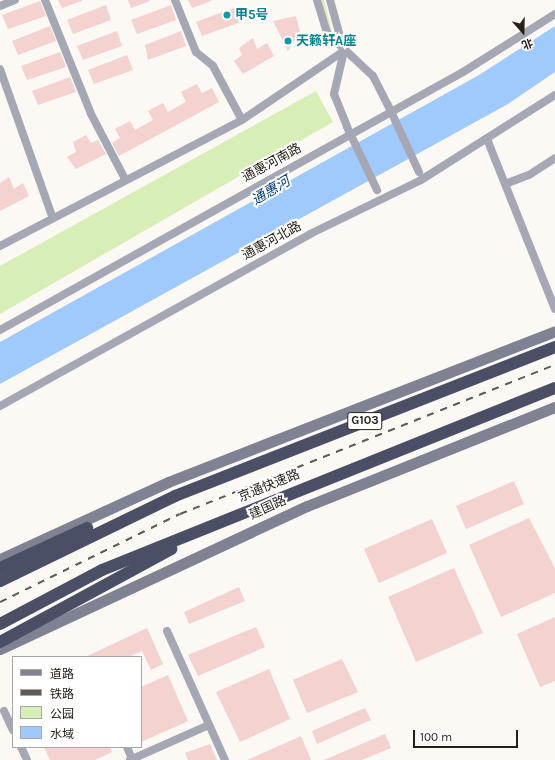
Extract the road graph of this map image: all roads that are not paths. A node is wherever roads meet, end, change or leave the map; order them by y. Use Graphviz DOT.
graph roads {
  1 [pos="15,0"];
  2 [pos="45,0"];
  3 [pos="175,0"];
  4 [pos="317,0"];
  5 [pos="330,0"];
  6 [pos="0,6"];
  7 [pos="555,14"];
  8 [pos="344,52"];
  9 [pos="0,69"];
  10 [pos="555,95"];
  11 [pos="242,120"];
  12 [pos="487,139"];
  13 [pos="555,158"];
  14 [pos="420,176"];
  15 [pos="126,179"];
  16 [pos="505,184"];
  17 [pos="382,200"];
  18 [pos="52,216"];
  19 [pos="0,246"];
  20 [pos="555,309"];
  21 [pos="0,330"];
  22 [pos="555,331"];
  23 [pos="555,347"];
  24 [pos="555,388"];
  25 [pos="0,406"];
  26 [pos="555,407"];
  27 [pos="174,496"];
  28 [pos="253,507"];
  29 [pos="0,559"];
  30 [pos="0,568"];
  31 [pos="0,581"];
  32 [pos="0,624"];
  33 [pos="167,631"];
  34 [pos="0,642"];
  35 [pos="0,649"];
  36 [pos="4,711"];
  37 [pos="209,725"];
  38 [pos="12,727"];
  39 [pos="21,748"];
  40 [pos="126,748"];
  41 [pos="27,760"];
  42 [pos="131,760"];
  43 [pos="225,760"];
  1 -- 6 [label="street"];
  2 -- 15 [label="street"];
  3 -- 11 [label="street"];
  4 -- 8 [label="street"];
  5 -- 8 [label="street"];
  7 -- 21 [label="street, 通惠河南路"];
  8 -- 11 [label="street"];
  8 -- 14 [label="street, bridge"];
  8 -- 17 [label="street, bridge"];
  9 -- 18 [label="street"];
  10 -- 12 [label="street, 通惠河北路"];
  11 -- 15 [label="street"];
  12 -- 14 [label="street, 通惠河北路"];
  12 -- 16 [label="street"];
  13 -- 16 [label="street"];
  14 -- 17 [label="street, 通惠河北路"];
  15 -- 18 [label="street"];
  16 -- 20 [label="street"];
  17 -- 25 [label="street, 通惠河北路"];
  18 -- 19 [label="street"];
  22 -- 29 [label="main road"];
  23 -- 27 [label="highway, 京通快速路 / G103"];
  24 -- 28 [label="highway, 京通快速路"];
  26 -- 35 [label="main road, 建国路"];
  27 -- 30 [label="highway"];
  27 -- 31 [label="highway, 京通快速路 / G103"];
  28 -- 32 [label="highway, 京通快速路"];
  28 -- 34 [label="highway"];
  33 -- 37 [label="street"];
  36 -- 38 [label="street"];
  37 -- 42 [label="street"];
  37 -- 43 [label="street"];
  39 -- 41 [label="street"];
  40 -- 42 [label="street"];
}
